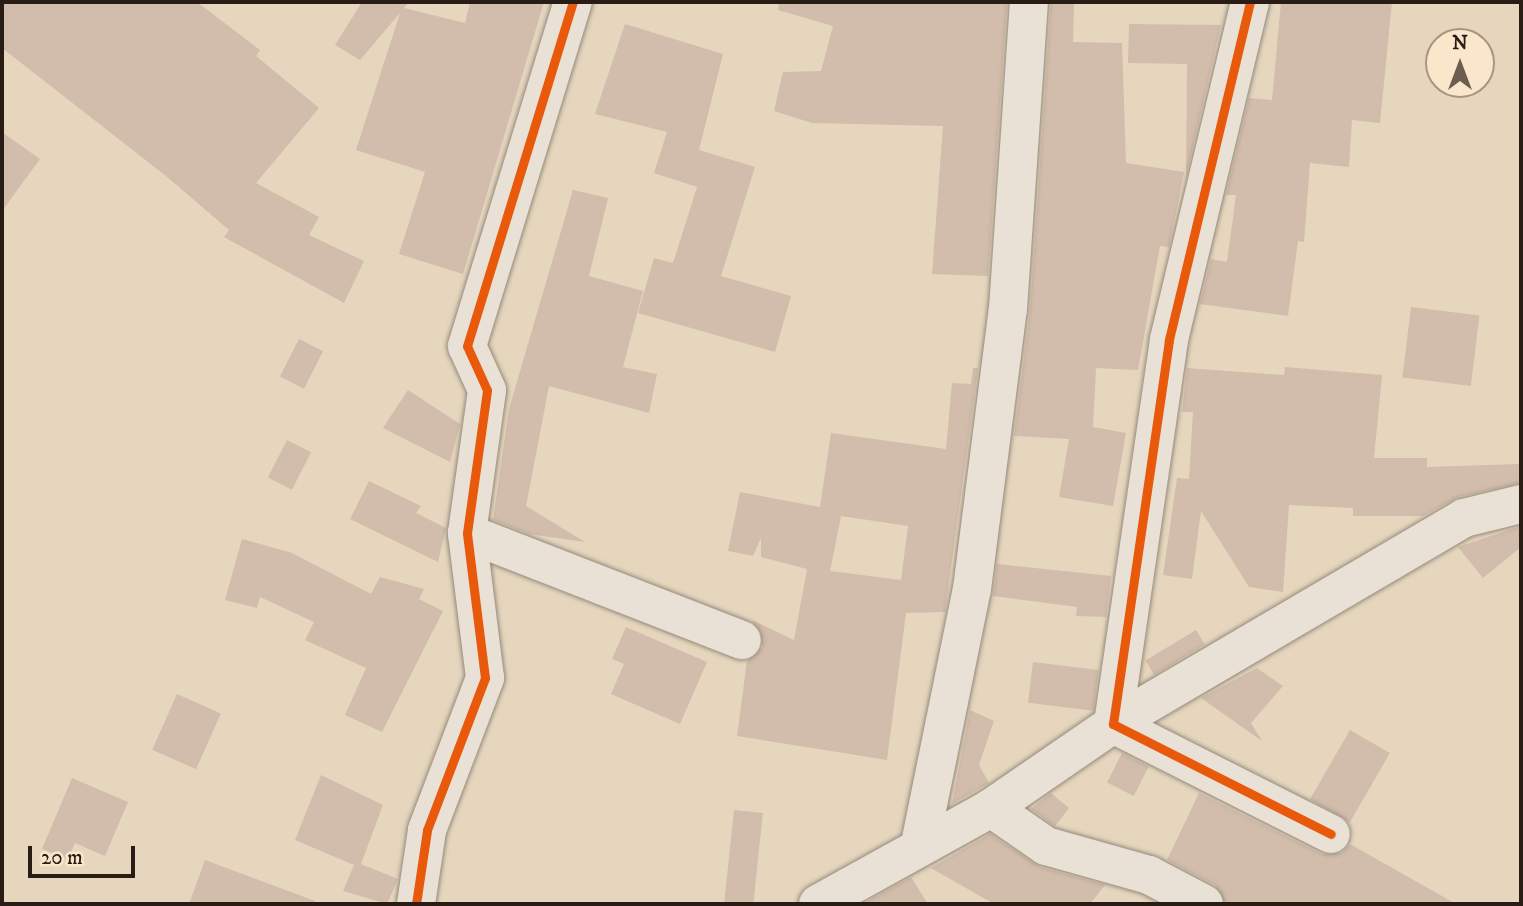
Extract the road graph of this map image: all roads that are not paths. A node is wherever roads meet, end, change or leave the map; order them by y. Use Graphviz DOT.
graph roads {
  1 [pos="573,2"];
  2 [pos="1029,2"];
  3 [pos="1250,2"];
  4 [pos="1521,504"];
  5 [pos="467,533"];
  6 [pos="742,640"];
  7 [pos="1113,724"];
  8 [pos="990,808"];
  9 [pos="1331,834"];
  10 [pos="920,844"];
  11 [pos="416,904"];
  12 [pos="818,904"];
  13 [pos="1204,904"];
  1 -- 5 [label="street"];
  2 -- 10 [label="street"];
  3 -- 7 [label="street"];
  4 -- 7 [label="street"];
  5 -- 6 [label="street"];
  5 -- 11 [label="street"];
  7 -- 8 [label="street"];
  7 -- 9 [label="street"];
  8 -- 10 [label="street"];
  8 -- 13 [label="street"];
  10 -- 12 [label="street"];
}
